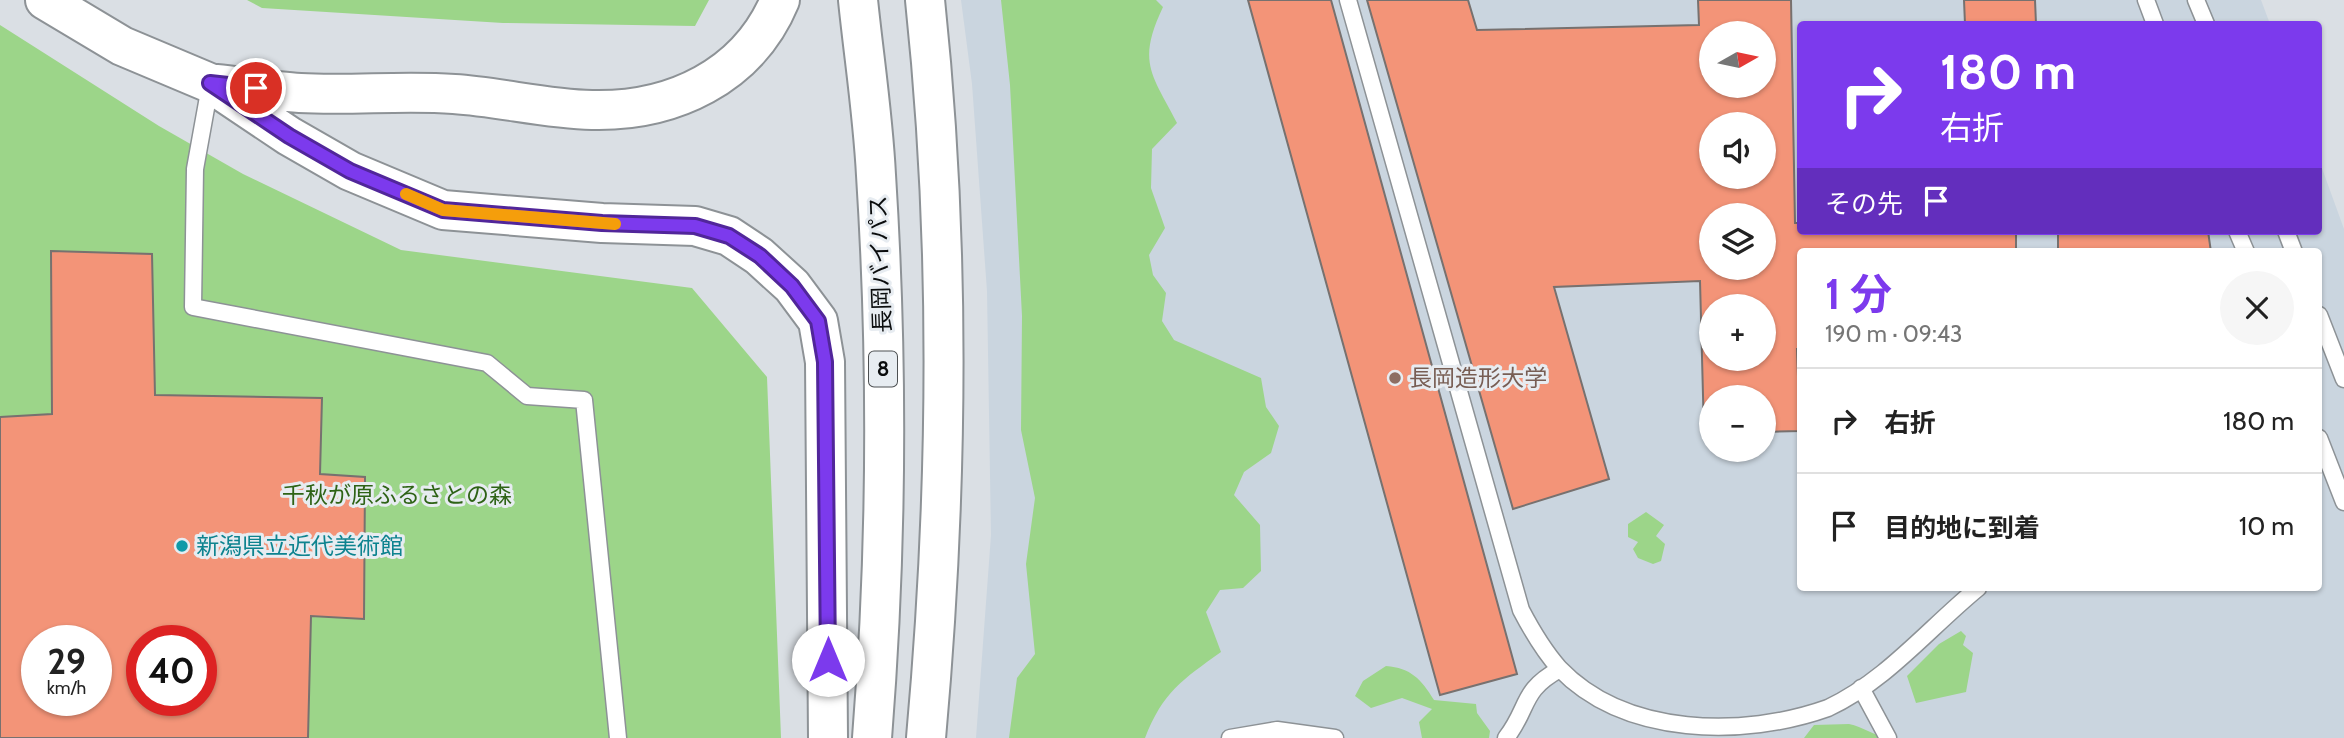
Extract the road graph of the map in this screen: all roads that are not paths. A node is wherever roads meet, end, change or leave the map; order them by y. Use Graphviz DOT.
graph roads {
  1 [pos="45,0"];
  2 [pos="780,0"];
  3 [pos="858,0"];
  4 [pos="925,0"];
  5 [pos="1348,0"];
  6 [pos="2146,0"];
  7 [pos="2196,0"];
  8 [pos="2154,21"];
  9 [pos="2205,21"];
  10 [pos="210,83"];
  11 [pos="2322,323"];
  12 [pos="2344,379"];
  13 [pos="2322,453"];
  14 [pos="2327,479"];
  15 [pos="2344,502"];
  16 [pos="1975,591"];
  17 [pos="1560,669"];
  18 [pos="1861,688"];
  19 [pos="618,738"];
  20 [pos="828,738"];
  21 [pos="872,738"];
  22 [pos="926,738"];
  23 [pos="1230,738"];
  24 [pos="1335,738"];
  25 [pos="1506,738"];
  26 [pos="1888,738"];
  1 -- 10 [label="main road"];
  2 -- 10 [label="main road"];
  3 -- 21 [label="main road, 長岡バイパス / 8"];
  4 -- 22 [label="main road"];
  5 -- 17 [label="lane"];
  6 -- 8 [label="lane"];
  7 -- 9 [label="lane"];
  10 -- 19 [label="lane"];
  10 -- 20 [label="main road"];
  11 -- 12 [label="lane"];
  13 -- 14 [label="lane"];
  14 -- 15 [label="lane"];
  16 -- 18 [label="lane"];
  17 -- 18 [label="lane"];
  17 -- 25 [label="lane"];
  18 -- 26 [label="lane"];
  23 -- 24 [label="lane"];
}
